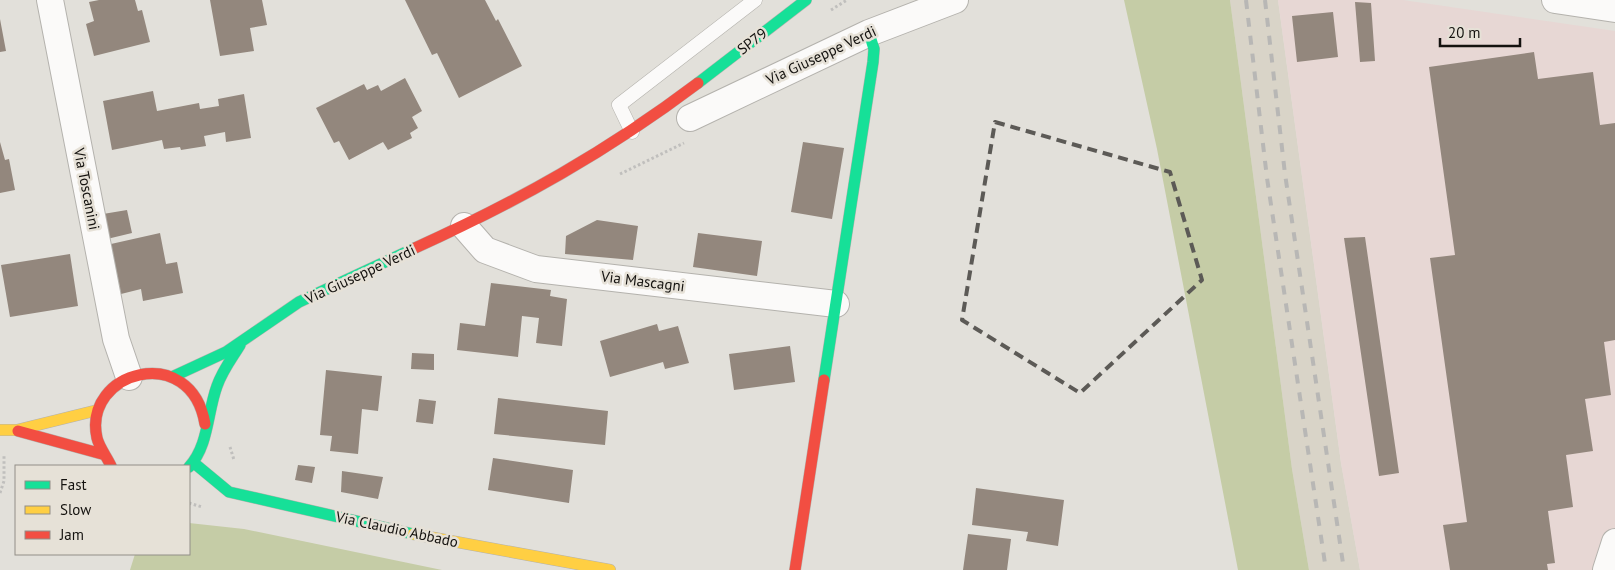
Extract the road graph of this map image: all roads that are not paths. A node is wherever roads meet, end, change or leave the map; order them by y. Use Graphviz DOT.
graph roads {
  1 [pos="50,0"];
  2 [pos="755,0"];
  3 [pos="806,0"];
  4 [pos="955,0"];
  5 [pos="1555,0"];
  6 [pos="1615,9"];
  7 [pos="869,33"];
  8 [pos="690,118"];
  9 [pos="632,132"];
  10 [pos="464,226"];
  11 [pos="836,304"];
  12 [pos="242,341"];
  13 [pos="129,377"];
  14 [pos="172,377"];
  15 [pos="98,410"];
  16 [pos="205,424"];
  17 [pos="2,430"];
  18 [pos="17,430"];
  19 [pos="102,454"];
  20 [pos="110,465"];
  21 [pos="191,465"];
  22 [pos="1615,542"];
  23 [pos="610,570"];
  24 [pos="795,570"];
  25 [pos="1606,570"];
  1 -- 13 [label="street, Via Toscanini"];
  2 -- 9 [label="lane"];
  3 -- 9 [label="main road, SP79 / SP79"];
  4 -- 7 [label="street, Via Giuseppe Verdi"];
  5 -- 6 [label="street"];
  7 -- 8 [label="street, Via Giuseppe Verdi"];
  7 -- 11 [label="main road"];
  9 -- 10 [label="main road, Via Giuseppe Verdi / SP79"];
  10 -- 11 [label="street, Via Mascagni"];
  10 -- 12 [label="main road, Via Giuseppe Verdi / SP79"];
  11 -- 24 [label="main road"];
  12 -- 14 [label="main road, Via Giuseppe Verdi / SP79"];
  12 -- 16 [label="main road"];
  13 -- 14 [label="main road"];
  13 -- 15 [label="main road"];
  14 -- 16 [label="main road"];
  15 -- 18 [label="main road"];
  15 -- 19 [label="main road"];
  16 -- 21 [label="main road"];
  17 -- 18 [label="main road"];
  18 -- 19 [label="main road"];
  19 -- 20 [label="main road"];
  21 -- 23 [label="main road, Via Claudio Abbado"];
  22 -- 25 [label="street"];
}
